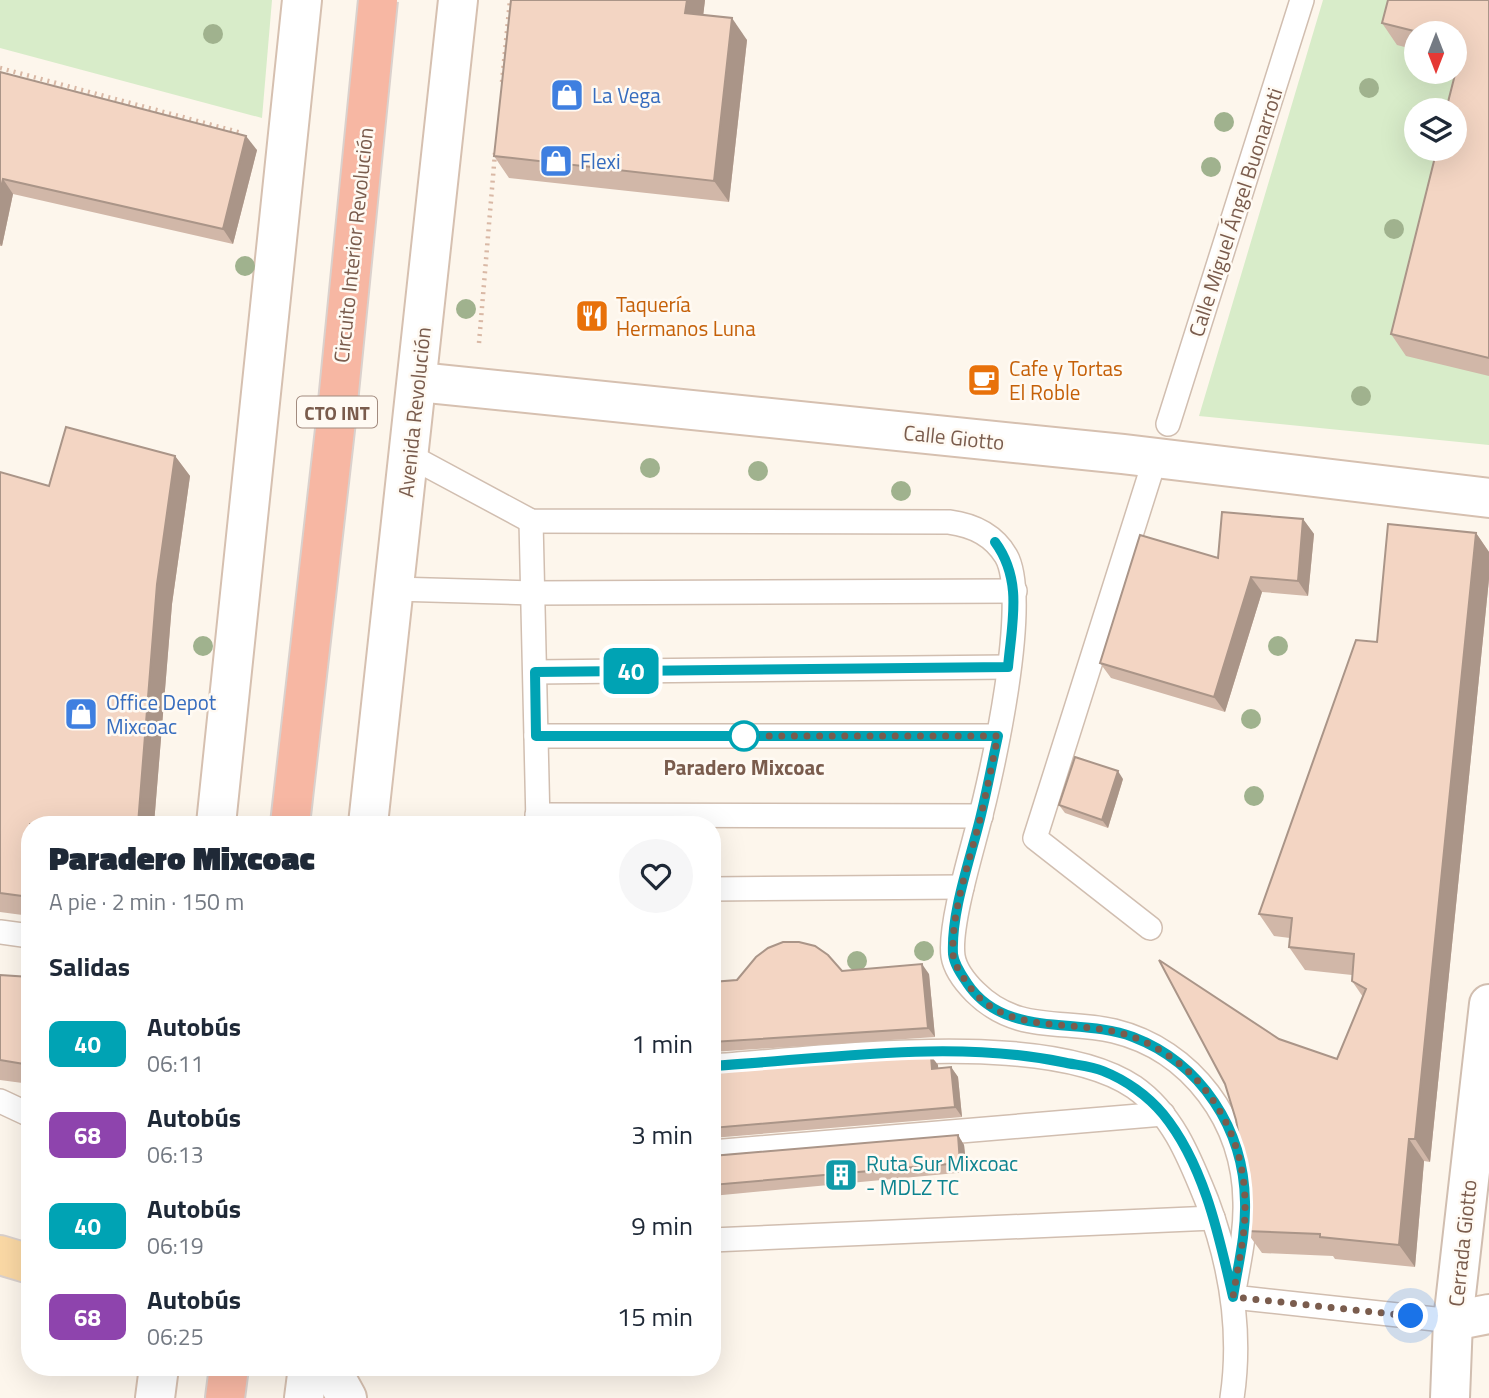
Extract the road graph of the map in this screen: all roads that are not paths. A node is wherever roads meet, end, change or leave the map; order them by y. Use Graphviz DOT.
graph roads {
  1 [pos="302,0"];
  2 [pos="378,0"];
  3 [pos="458,0"];
  4 [pos="1302,0"];
  5 [pos="418,383"];
  6 [pos="1162,442"];
  7 [pos="410,456"];
  8 [pos="1489,499"];
  9 [pos="531,521"];
  10 [pos="394,589"];
  11 [pos="1015,591"];
  12 [pos="533,593"];
  13 [pos="1008,667"];
  14 [pos="535,672"];
  15 [pos="536,736"];
  16 [pos="998,736"];
  17 [pos="217,816"];
  18 [pos="291,816"];
  19 [pos="369,816"];
  20 [pos="538,816"];
  21 [pos="981,816"];
  22 [pos="721,818"];
  23 [pos="962,887"];
  24 [pos="721,889"];
  25 [pos="1150,928"];
  26 [pos="0,932"];
  27 [pos="21,935"];
  28 [pos="1489,1004"];
  29 [pos="721,1065"];
  30 [pos="0,1101"];
  31 [pos="21,1111"];
  32 [pos="1163,1114"];
  33 [pos="721,1151"];
  34 [pos="1213,1218"];
  35 [pos="721,1240"];
  36 [pos="0,1255"];
  37 [pos="21,1261"];
  38 [pos="1233,1297"];
  39 [pos="1471,1318"];
  40 [pos="158,1376"];
  41 [pos="228,1376"];
  42 [pos="307,1376"];
  43 [pos="335,1376"];
  44 [pos="155,1398"];
  45 [pos="225,1398"];
  46 [pos="304,1398"];
  47 [pos="347,1398"];
  48 [pos="1232,1398"];
  49 [pos="1450,1398"];
  1 -- 17 [label="main road"];
  2 -- 18 [label="highway, Circuito Interior Revolución / CTO INT, bridge"];
  3 -- 5 [label="main road, Avenida Revolución"];
  4 -- 6 [label="lane, Calle Miguel Ángel Buonarroti"];
  5 -- 6 [label="main road, Calle Giotto"];
  5 -- 7 [label="main road, Avenida Revolución"];
  6 -- 8 [label="main road, Calle Giotto"];
  6 -- 25 [label="lane, Calle Miguel Ángel Buonarroti"];
  7 -- 9 [label="lane"];
  7 -- 10 [label="main road, Avenida Revolución"];
  9 -- 11 [label="lane"];
  9 -- 12 [label="lane"];
  10 -- 12 [label="lane"];
  10 -- 19 [label="main road, Avenida Revolución"];
  11 -- 12 [label="lane"];
  11 -- 13 [label="lane"];
  12 -- 14 [label="lane"];
  13 -- 14 [label="lane"];
  13 -- 16 [label="lane"];
  14 -- 15 [label="lane"];
  15 -- 16 [label="lane"];
  15 -- 20 [label="lane"];
  16 -- 21 [label="lane"];
  21 -- 22 [label="lane"];
  21 -- 23 [label="lane"];
  23 -- 24 [label="lane"];
  23 -- 38 [label="lane"];
  26 -- 27 [label="lane"];
  28 -- 39 [label="main road, Cerrada Giotto"];
  29 -- 32 [label="lane"];
  30 -- 31 [label="lane"];
  32 -- 33 [label="lane"];
  32 -- 34 [label="lane"];
  34 -- 35 [label="lane"];
  34 -- 38 [label="lane"];
  36 -- 37 [label="main road"];
  38 -- 39 [label="lane"];
  38 -- 48 [label="lane"];
  39 -- 49 [label="main road, Cerrada Giotto"];
  40 -- 44 [label="main road"];
  41 -- 45 [label="highway"];
  42 -- 46 [label="main road"];
  43 -- 47 [label="main road"];
}
